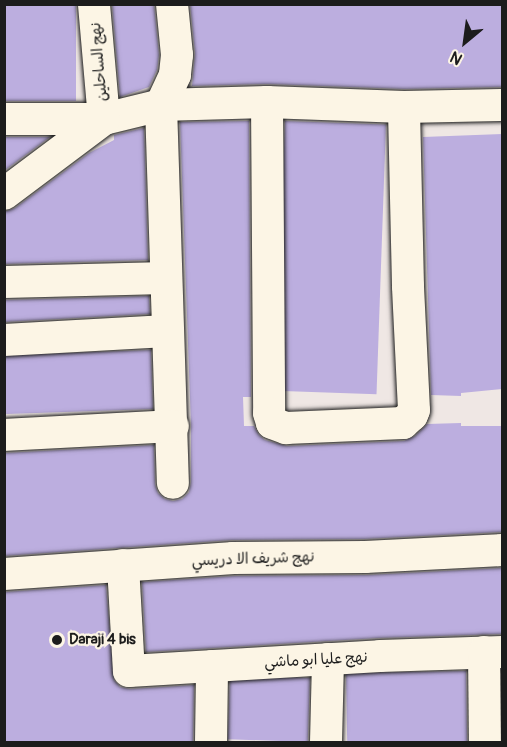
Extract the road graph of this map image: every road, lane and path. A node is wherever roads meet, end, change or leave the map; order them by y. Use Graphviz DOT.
graph roads {
  1 [pos="94,4"];
  2 [pos="172,4"];
  3 [pos="267,102"];
  4 [pos="161,105"];
  5 [pos="502,105"];
  6 [pos="404,107"];
  7 [pos="4,119"];
  8 [pos="104,119"];
  9 [pos="4,194"];
  10 [pos="166,278"];
  11 [pos="4,282"];
  12 [pos="167,331"];
  13 [pos="4,340"];
  14 [pos="173,426"];
  15 [pos="4,435"];
  16 [pos="173,483"];
  17 [pos="502,550"];
  18 [pos="123,566"];
  19 [pos="4,574"];
  20 [pos="493,652"];
  21 [pos="328,659"];
  22 [pos="212,666"];
  23 [pos="211,742"];
  24 [pos="326,742"];
  25 [pos="485,742"];
  1 -- 8 [label="street, نهج الساحلين"];
  2 -- 4 [label="street"];
  3 -- 4 [label="street"];
  3 -- 6 [label="street"];
  3 -- 6 [label="street"];
  4 -- 8 [label="street"];
  4 -- 10 [label="street"];
  5 -- 6 [label="street"];
  7 -- 8 [label="street"];
  8 -- 9 [label="street"];
  10 -- 11 [label="street"];
  10 -- 12 [label="street"];
  12 -- 13 [label="street"];
  12 -- 14 [label="street"];
  14 -- 15 [label="street"];
  14 -- 16 [label="street"];
  17 -- 18 [label="street, نهج شريف الا دريسي"];
  18 -- 19 [label="street, نهج شريف الا دريسي"];
  18 -- 22 [label="street, نهج عليا ابو ماشي"];
  20 -- 21 [label="street, نهج عليا ابو ماشي"];
  20 -- 25 [label="street"];
  21 -- 22 [label="street, نهج عليا ابو ماشي"];
  21 -- 24 [label="street"];
  22 -- 23 [label="street"];
}
